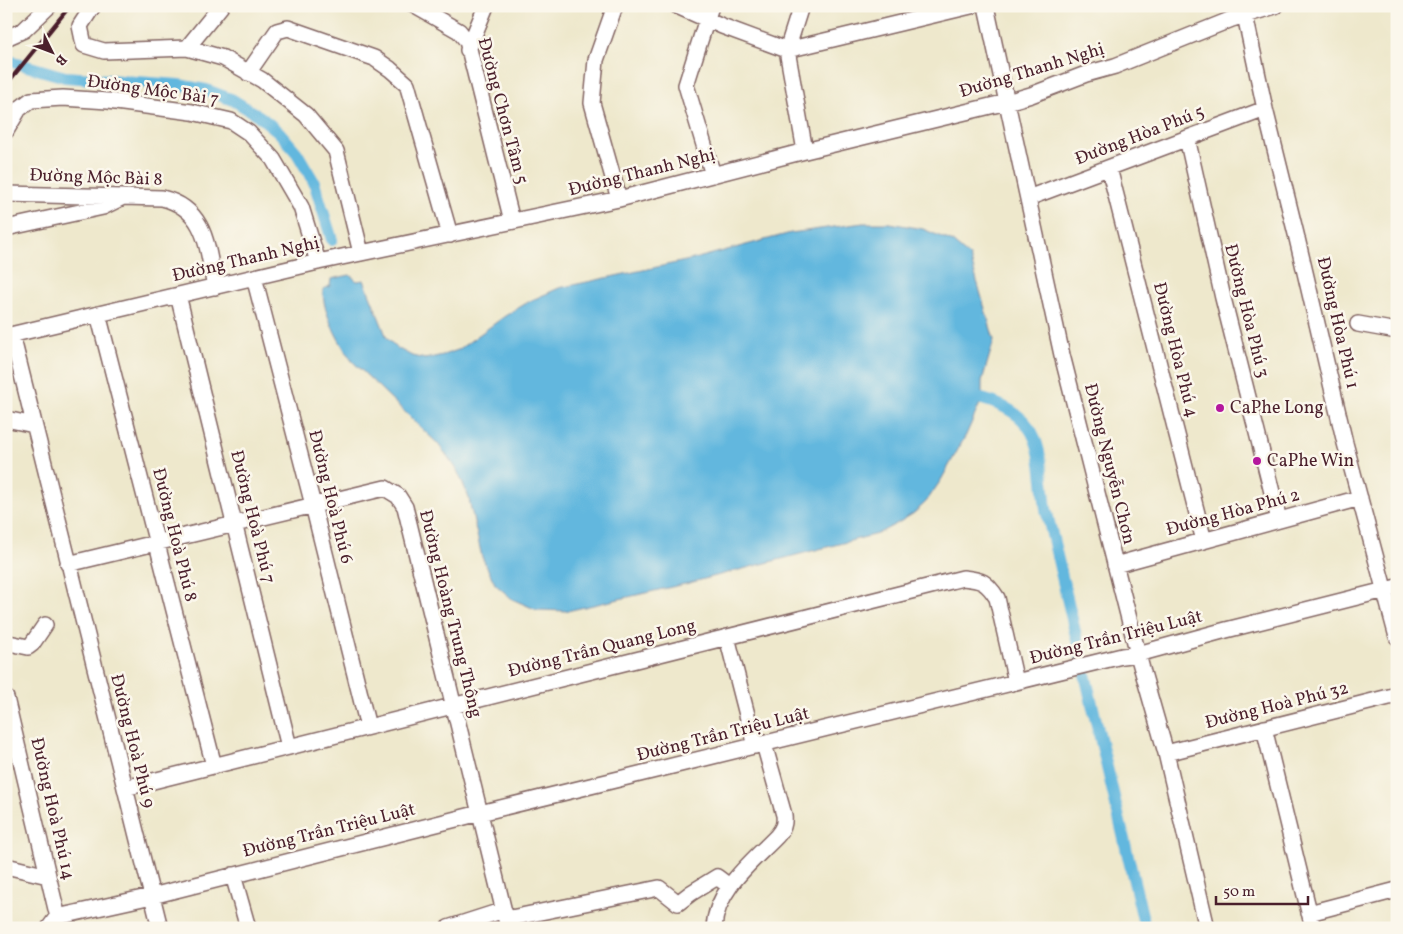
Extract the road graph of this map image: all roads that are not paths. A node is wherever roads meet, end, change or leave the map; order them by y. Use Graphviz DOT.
graph roads {
  1 [pos="49,6"];
  2 [pos="93,6"];
  3 [pos="222,6"];
  4 [pos="415,6"];
  5 [pos="486,6"];
  6 [pos="615,6"];
  7 [pos="677,6"];
  8 [pos="801,6"];
  9 [pos="971,6"];
  10 [pos="986,6"];
  11 [pos="1275,6"];
  12 [pos="1245,10"];
  13 [pos="708,12"];
  14 [pos="6,38"];
  15 [pos="187,48"];
  16 [pos="468,50"];
  17 [pos="787,50"];
  18 [pos="248,73"];
  19 [pos="1008,102"];
  20 [pos="1265,109"];
  21 [pos="6,131"];
  22 [pos="1186,138"];
  23 [pos="805,151"];
  24 [pos="1109,168"];
  25 [pos="713,175"];
  26 [pos="6,194"];
  27 [pos="123,197"];
  28 [pos="1028,198"];
  29 [pos="620,199"];
  30 [pos="512,221"];
  31 [pos="6,228"];
  32 [pos="450,235"];
  33 [pos="361,253"];
  34 [pos="318,262"];
  35 [pos="254,277"];
  36 [pos="215,286"];
  37 [pos="178,295"];
  38 [pos="98,314"];
  39 [pos="1358,324"];
  40 [pos="1397,330"];
  41 [pos="9,336"];
  42 [pos="6,419"];
  43 [pos="34,425"];
  44 [pos="1360,498"];
  45 [pos="314,505"];
  46 [pos="1279,520"];
  47 [pos="234,523"];
  48 [pos="1204,541"];
  49 [pos="156,542"];
  50 [pos="68,564"];
  51 [pos="1115,565"];
  52 [pos="1391,589"];
  53 [pos="44,625"];
  54 [pos="727,637"];
  55 [pos="1397,638"];
  56 [pos="6,645"];
  57 [pos="1138,654"];
  58 [pos="1016,682"];
  59 [pos="1397,695"];
  60 [pos="6,698"];
  61 [pos="454,706"];
  62 [pos="368,727"];
  63 [pos="1264,728"];
  64 [pos="760,745"];
  65 [pos="290,747"];
  66 [pos="1166,753"];
  67 [pos="214,766"];
  68 [pos="125,788"];
  69 [pos="480,813"];
  70 [pos="6,866"];
  71 [pos="233,875"];
  72 [pos="48,876"];
  73 [pos="729,886"];
  74 [pos="1397,890"];
  75 [pos="152,896"];
  76 [pos="506,919"];
  77 [pos="1311,921"];
  78 [pos="56,924"];
  79 [pos="160,928"];
  80 [pos="248,928"];
  81 [pos="448,928"];
  82 [pos="714,928"];
  83 [pos="1207,928"];
  1 -- 14 [label="street"];
  2 -- 15 [label="street"];
  3 -- 15 [label="street"];
  4 -- 16 [label="street, Đường Chơn Tâm 5"];
  5 -- 16 [label="street"];
  6 -- 29 [label="street"];
  7 -- 13 [label="street"];
  8 -- 17 [label="street"];
  9 -- 17 [label="street"];
  10 -- 19 [label="street, Đường Nguyễn Chơn"];
  11 -- 12 [label="street, Đường Thanh Nghị"];
  12 -- 19 [label="street, Đường Thanh Nghị"];
  12 -- 20 [label="street, Đường Hòa Phú 1"];
  13 -- 17 [label="street"];
  13 -- 25 [label="street"];
  15 -- 18 [label="street"];
  16 -- 30 [label="street, Đường Chơn Tâm 5"];
  17 -- 23 [label="street"];
  18 -- 32 [label="street"];
  18 -- 33 [label="street"];
  19 -- 23 [label="street, Đường Thanh Nghị"];
  19 -- 28 [label="street, Đường Nguyễn Chơn"];
  20 -- 22 [label="street, Đường Hòa Phú 5"];
  20 -- 44 [label="street, Đường Hòa Phú 1"];
  21 -- 34 [label="street, Đường Mộc Bài 7"];
  22 -- 24 [label="street, Đường Hòa Phú 5"];
  22 -- 46 [label="street, Đường Hòa Phú 3"];
  23 -- 25 [label="street, Đường Thanh Nghị"];
  24 -- 28 [label="street, Đường Hòa Phú 5"];
  24 -- 48 [label="street, Đường Hòa Phú 4"];
  25 -- 29 [label="street, Đường Thanh Nghị"];
  26 -- 27 [label="street, Đường Mộc Bài 8"];
  27 -- 31 [label="street"];
  27 -- 36 [label="street, Đường Mộc Bài 8"];
  28 -- 51 [label="street, Đường Nguyễn Chơn"];
  29 -- 30 [label="street, Đường Thanh Nghị"];
  30 -- 32 [label="street, Đường Thanh Nghị"];
  32 -- 33 [label="street, Đường Thanh Nghị"];
  33 -- 34 [label="street, Đường Thanh Nghị"];
  34 -- 35 [label="street, Đường Thanh Nghị"];
  35 -- 36 [label="street, Đường Thanh Nghị"];
  35 -- 45 [label="street, Đường Hoà Phú 6"];
  36 -- 37 [label="street, Đường Thanh Nghị"];
  37 -- 38 [label="street, Đường Thanh Nghị"];
  37 -- 47 [label="street, Đường Hoà Phú 7"];
  38 -- 41 [label="street, Đường Thanh Nghị"];
  38 -- 49 [label="street, Đường Hoà Phú 8"];
  39 -- 40 [label="street"];
  41 -- 43 [label="street, Đường Hoà Phú 9"];
  42 -- 43 [label="street"];
  43 -- 50 [label="street, Đường Hoà Phú 9"];
  44 -- 46 [label="street, Đường Hòa Phú 2"];
  44 -- 52 [label="street, Đường Hòa Phú 1"];
  45 -- 47 [label="street, Đường Hoàng Trung Thông"];
  45 -- 61 [label="street, Đường Hoàng Trung Thông"];
  45 -- 62 [label="street, Đường Hoà Phú 6"];
  46 -- 48 [label="street, Đường Hòa Phú 2"];
  47 -- 49 [label="street, Đường Hoàng Trung Thông"];
  47 -- 65 [label="street, Đường Hoà Phú 7"];
  48 -- 51 [label="street, Đường Hòa Phú 2"];
  49 -- 50 [label="street, Đường Hoàng Trung Thông"];
  49 -- 67 [label="street, Đường Hoà Phú 8"];
  50 -- 68 [label="street, Đường Hoà Phú 9"];
  51 -- 57 [label="street, Đường Nguyễn Chơn"];
  52 -- 55 [label="street, Đường Hòa Phú 1"];
  52 -- 57 [label="street, Đường Trần Triệu Luật"];
  53 -- 56 [label="street"];
  54 -- 58 [label="street, Đường Trần Quang Long"];
  54 -- 61 [label="street, Đường Trần Quang Long"];
  54 -- 64 [label="street"];
  57 -- 58 [label="street, Đường Trần Triệu Luật"];
  57 -- 66 [label="street, Đường Nguyễn Chơn"];
  58 -- 64 [label="street, Đường Trần Triệu Luật"];
  59 -- 63 [label="street, Đường Hoà Phú 32"];
  60 -- 72 [label="street, Đường Hoà Phú 14"];
  61 -- 62 [label="street, Đường Trần Quang Long"];
  61 -- 69 [label="street, Đường Hoàng Trung Thông"];
  62 -- 65 [label="street, Đường Trần Quang Long"];
  63 -- 66 [label="street, Đường Hoà Phú 32"];
  63 -- 77 [label="street"];
  64 -- 69 [label="street, Đường Trần Triệu Luật"];
  64 -- 73 [label="street"];
  65 -- 67 [label="street, Đường Trần Quang Long"];
  66 -- 83 [label="street, Đường Nguyễn Chơn"];
  67 -- 68 [label="street, Đường Trần Quang Long"];
  68 -- 75 [label="street, Đường Hoà Phú 9"];
  69 -- 71 [label="street, Đường Trần Triệu Luật"];
  69 -- 76 [label="street, Đường Hoàng Trung Thông"];
  70 -- 72 [label="street"];
  71 -- 75 [label="street, Đường Trần Triệu Luật"];
  71 -- 80 [label="street"];
  72 -- 78 [label="street, Đường Hoà Phú 14"];
  73 -- 76 [label="street"];
  73 -- 82 [label="street"];
  74 -- 77 [label="street"];
  75 -- 78 [label="street, Đường Trần Triệu Luật"];
  75 -- 79 [label="street, Đường Hoà Phú 9"];
  76 -- 81 [label="street"];
}
